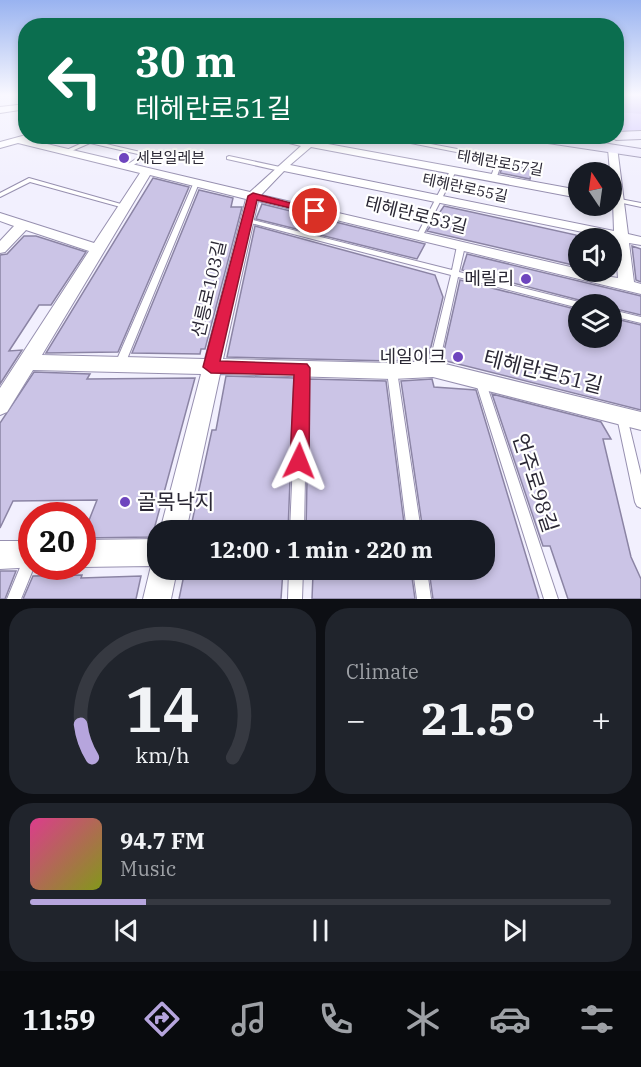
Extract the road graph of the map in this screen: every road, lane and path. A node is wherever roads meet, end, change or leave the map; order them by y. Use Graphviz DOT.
graph roads {
  1 [pos="641,135"];
  2 [pos="624,138"];
  3 [pos="18,141"];
  4 [pos="624,143"];
  5 [pos="41,144"];
  6 [pos="82,144"];
  7 [pos="101,144"];
  8 [pos="310,144"];
  9 [pos="328,144"];
  10 [pos="420,144"];
  11 [pos="616,144"];
  12 [pos="0,146"];
  13 [pos="65,152"];
  14 [pos="641,153"];
  15 [pos="229,158"];
  16 [pos="616,162"];
  17 [pos="127,167"];
  18 [pos="281,168"];
  19 [pos="147,171"];
  20 [pos="453,171"];
  21 [pos="494,179"];
  22 [pos="196,183"];
  23 [pos="568,192"];
  24 [pos="0,195"];
  25 [pos="253,196"];
  26 [pos="438,200"];
  27 [pos="622,201"];
  28 [pos="641,205"];
  29 [pos="126,207"];
  30 [pos="0,217"];
  31 [pos="245,220"];
  32 [pos="24,224"];
  33 [pos="574,228"];
  34 [pos="420,235"];
  35 [pos="622,238"];
  36 [pos="641,241"];
  37 [pos="461,246"];
  38 [pos="0,249"];
  39 [pos="100,250"];
  40 [pos="455,274"];
  41 [pos="627,285"];
  42 [pos="641,289"];
  43 [pos="568,302"];
  44 [pos="622,315"];
  45 [pos="641,320"];
  46 [pos="27,362"];
  47 [pos="120,364"];
  48 [pos="211,367"];
  49 [pos="302,368"];
  50 [pos="433,369"];
  51 [pos="392,371"];
  52 [pos="480,380"];
  53 [pos="0,406"];
  54 [pos="632,419"];
  55 [pos="641,502"];
  56 [pos="176,520"];
  57 [pos="297,520"];
  58 [pos="412,520"];
  59 [pos="147,552"];
  60 [pos="96,554"];
  61 [pos="0,555"];
  62 [pos="18,555"];
  63 [pos="22,580"];
  64 [pos="162,580"];
  65 [pos="296,580"];
  66 [pos="421,580"];
  67 [pos="14,599"];
  68 [pos="157,599"];
  69 [pos="295,599"];
  70 [pos="424,599"];
  71 [pos="551,599"];
  1 -- 2 [label="main road"];
  3 -- 12 [label="street"];
  4 -- 14 [label="main road"];
  5 -- 13 [label="street, 테헤란로53길"];
  6 -- 13 [label="lane"];
  7 -- 17 [label="lane"];
  8 -- 18 [label="street, 선릉로103길"];
  9 -- 20 [label="street, 테헤란로57길"];
  10 -- 21 [label="lane"];
  11 -- 16 [label="street"];
  13 -- 17 [label="street, 테헤란로53길"];
  15 -- 18 [label="lane"];
  17 -- 19 [label="street, 테헤란로53길"];
  18 -- 25 [label="street, 선릉로103길"];
  18 -- 26 [label="street, 테헤란로55길"];
  19 -- 22 [label="street, 테헤란로53길"];
  19 -- 29 [label="street"];
  20 -- 21 [label="street, 테헤란로57길"];
  20 -- 26 [label="lane"];
  21 -- 23 [label="street, 테헤란로57길"];
  22 -- 25 [label="street, 테헤란로53길"];
  22 -- 47 [label="lane"];
  24 -- 29 [label="lane"];
  25 -- 31 [label="street, 선릉로103길"];
  25 -- 34 [label="street, 테헤란로53길"];
  26 -- 33 [label="street, 테헤란로55길"];
  26 -- 34 [label="lane"];
  27 -- 28 [label="lane"];
  29 -- 39 [label="street"];
  30 -- 32 [label="street"];
  31 -- 40 [label="lane"];
  31 -- 48 [label="street, 선릉로103길"];
  32 -- 38 [label="street"];
  32 -- 39 [label="street"];
  34 -- 37 [label="street, 테헤란로53길"];
  35 -- 36 [label="street, 테헤란로55길"];
  35 -- 41 [label="street"];
  37 -- 40 [label="lane"];
  37 -- 41 [label="street, 테헤란로53길"];
  39 -- 46 [label="street"];
  40 -- 43 [label="lane"];
  40 -- 50 [label="lane"];
  41 -- 42 [label="street, 테헤란로53길"];
  44 -- 45 [label="lane"];
  46 -- 47 [label="street, 테헤란로51길"];
  46 -- 53 [label="street"];
  47 -- 48 [label="street, 테헤란로51길"];
  48 -- 49 [label="street, 테헤란로51길"];
  48 -- 56 [label="street, 선릉로103길"];
  49 -- 51 [label="street, 테헤란로51길"];
  49 -- 57 [label="lane"];
  50 -- 51 [label="street, 테헤란로51길"];
  50 -- 52 [label="street, 테헤란로51길"];
  51 -- 58 [label="lane"];
  52 -- 54 [label="street, 테헤란로51길"];
  52 -- 71 [label="lane, 언주로98길"];
  54 -- 55 [label="lane"];
  59 -- 60 [label="street"];
  61 -- 62 [label="street"];
  63 -- 67 [label="lane"];
  64 -- 68 [label="street"];
  65 -- 69 [label="lane"];
  66 -- 70 [label="lane"];
}
